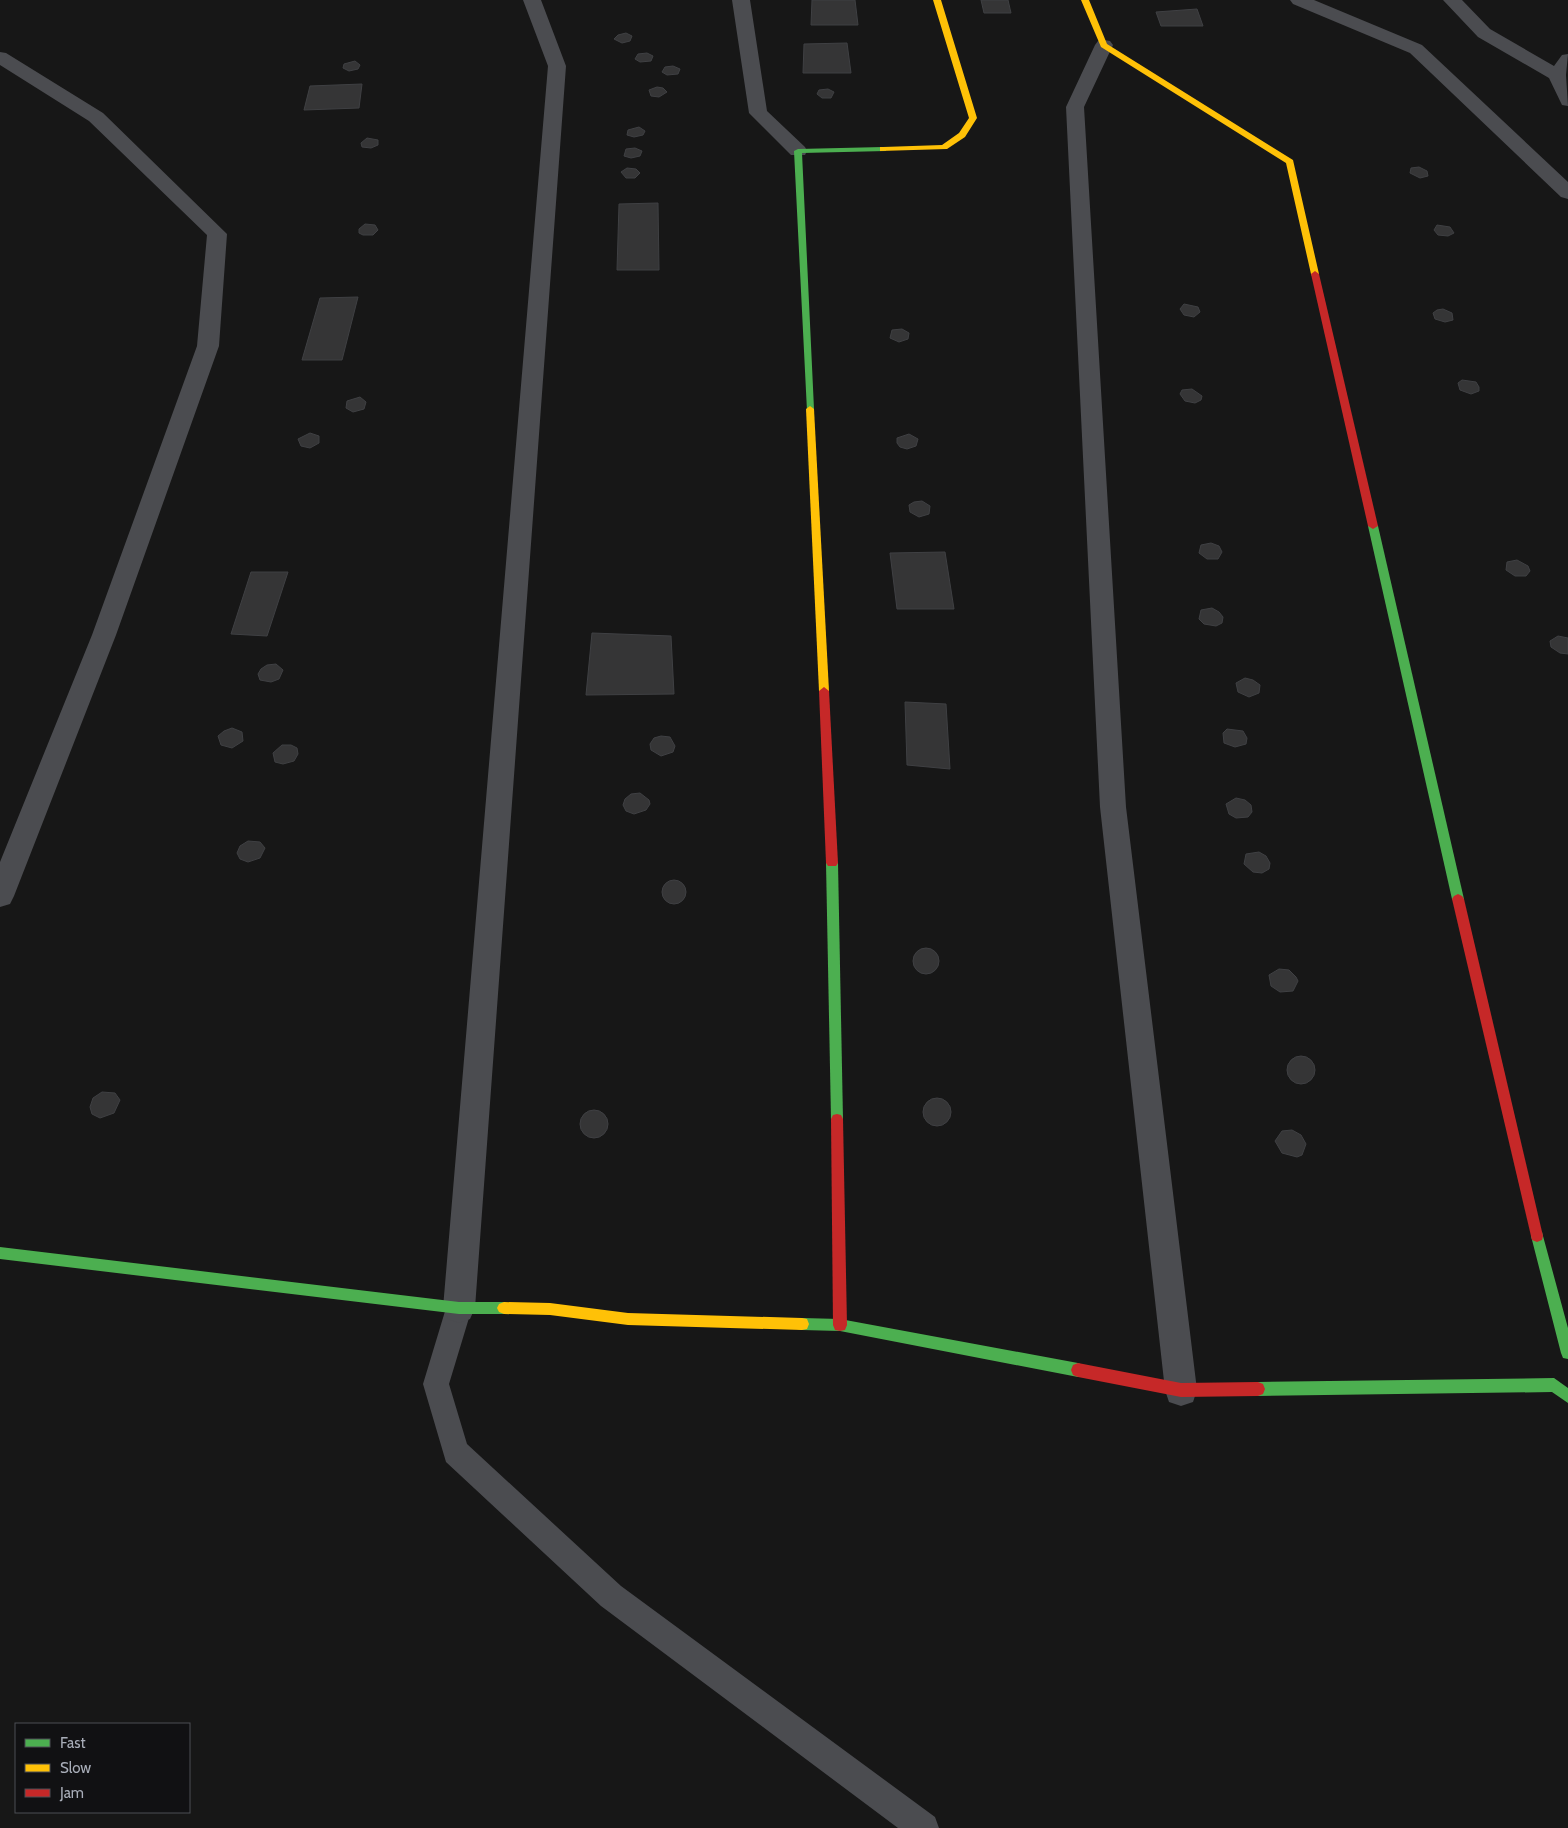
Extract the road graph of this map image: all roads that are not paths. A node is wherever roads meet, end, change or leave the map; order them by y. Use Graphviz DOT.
graph roads {
  1 [pos="532,0"];
  2 [pos="741,0"];
  3 [pos="937,0"];
  4 [pos="1085,0"];
  5 [pos="1299,0"];
  6 [pos="1452,0"];
  7 [pos="1104,45"];
  8 [pos="0,57"];
  9 [pos="1568,59"];
  10 [pos="1557,75"];
  11 [pos="1568,101"];
  12 [pos="798,151"];
  13 [pos="1568,193"];
  14 [pos="0,896"];
  15 [pos="0,1253"];
  16 [pos="459,1308"];
  17 [pos="840,1326"];
  18 [pos="1568,1353"];
  19 [pos="1181,1390"];
  20 [pos="1568,1396"];
  21 [pos="924,1828"];
  1 -- 16 [label="street"];
  2 -- 12 [label="street"];
  3 -- 12 [label="street"];
  4 -- 7 [label="street"];
  5 -- 13 [label="street"];
  6 -- 10 [label="street"];
  7 -- 18 [label="street"];
  7 -- 19 [label="street"];
  8 -- 14 [label="street"];
  9 -- 10 [label="street"];
  10 -- 11 [label="street"];
  12 -- 17 [label="street"];
  15 -- 16 [label="street"];
  16 -- 17 [label="street"];
  16 -- 21 [label="lane"];
  17 -- 19 [label="street"];
  19 -- 20 [label="street"];
}
